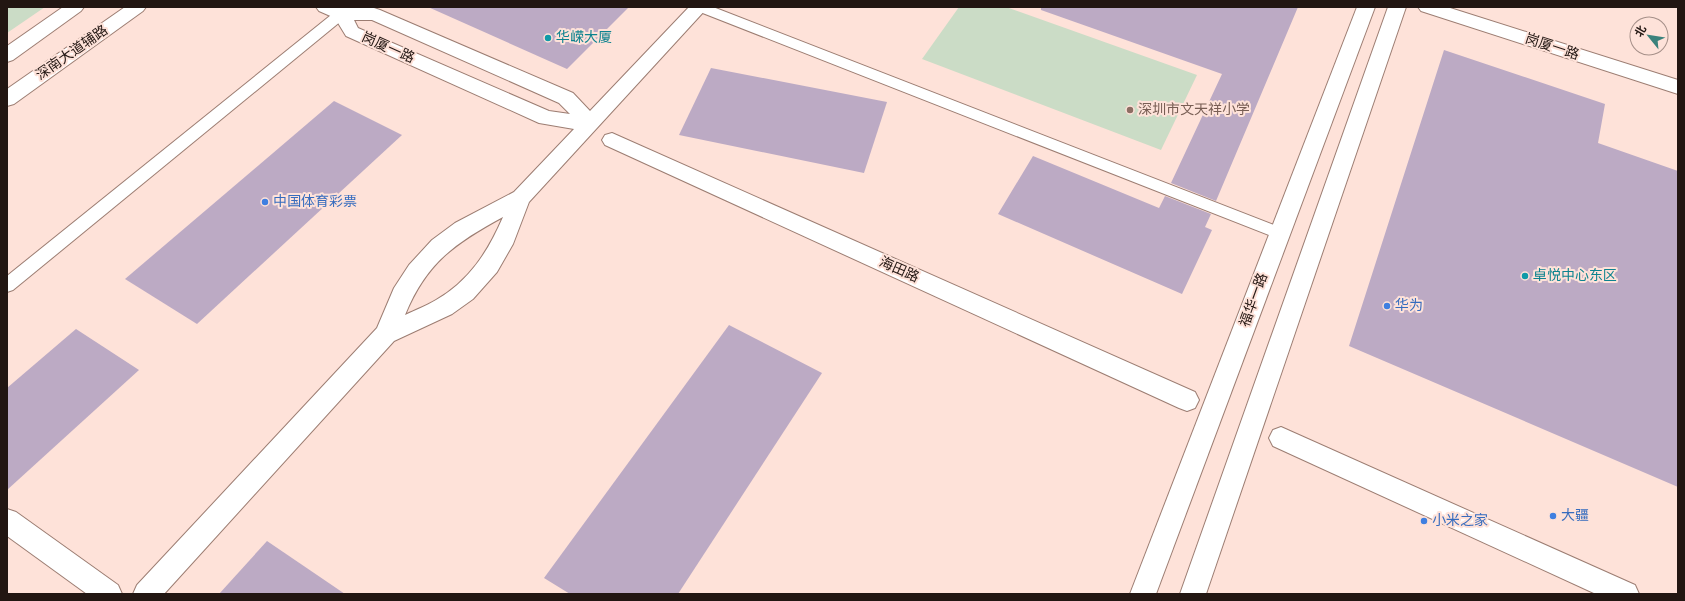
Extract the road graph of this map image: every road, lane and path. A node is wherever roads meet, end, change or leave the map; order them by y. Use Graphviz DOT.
graph roads {
  1 [pos="76,7"];
  2 [pos="137,7"];
  3 [pos="700,7"];
  4 [pos="1366,7"];
  5 [pos="1397,7"];
  6 [pos="1427,7"];
  7 [pos="339,9"];
  8 [pos="7,54"];
  9 [pos="1678,87"];
  10 [pos="7,99"];
  11 [pos="591,124"];
  12 [pos="612,140"];
  13 [pos="521,198"];
  14 [pos="1280,234"];
  15 [pos="7,284"];
  16 [pos="386,334"];
  17 [pos="1187,400"];
  18 [pos="1281,438"];
  19 [pos="7,521"];
  20 [pos="109,594"];
  21 [pos="146,594"];
  22 [pos="1143,594"];
  23 [pos="1193,594"];
  24 [pos="1626,594"];
  1 -- 8 [label="street"];
  2 -- 10 [label="street, 深南大道辅路"];
  3 -- 11 [label="street"];
  3 -- 14 [label="lane"];
  4 -- 14 [label="street, 福华一路"];
  5 -- 23 [label="street"];
  6 -- 9 [label="street, 岗厦一路"];
  7 -- 11 [label="street, 岗厦一路"];
  7 -- 11 [label="street, 岗厦一路"];
  7 -- 15 [label="lane"];
  11 -- 13 [label="street"];
  12 -- 17 [label="street, 海田路"];
  13 -- 16 [label="street"];
  13 -- 16 [label="street"];
  14 -- 22 [label="street, 福华一路"];
  16 -- 21 [label="street"];
  18 -- 24 [label="street"];
  19 -- 20 [label="street"];
}
